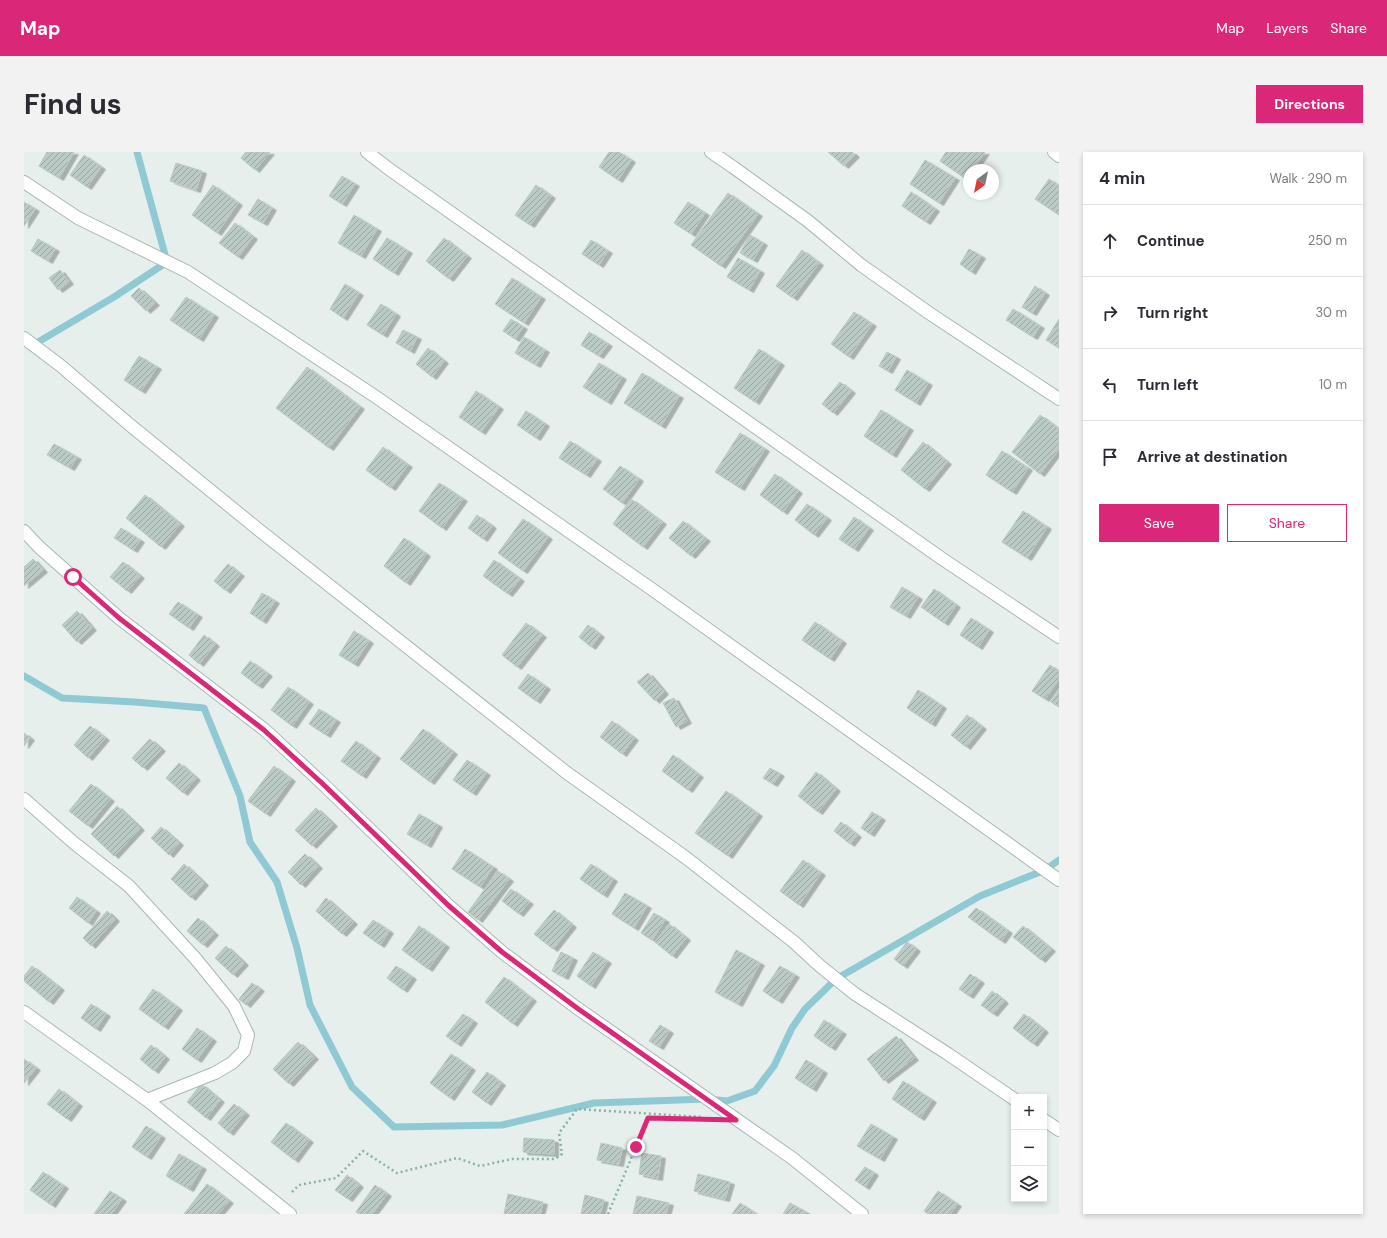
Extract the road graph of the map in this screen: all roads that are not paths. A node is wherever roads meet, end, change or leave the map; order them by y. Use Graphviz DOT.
graph roads {
  1 [pos="367,152"];
  2 [pos="710,152"];
  3 [pos="1054,152"];
  4 [pos="1059,156"];
  5 [pos="24,182"];
  6 [pos="24,338"];
  7 [pos="1059,399"];
  8 [pos="24,531"];
  9 [pos="1059,637"];
  10 [pos="24,799"];
  11 [pos="1059,880"];
  12 [pos="24,1012"];
  13 [pos="1011,1097"];
  14 [pos="147,1100"];
  15 [pos="1047,1122"];
  16 [pos="1059,1130"];
  17 [pos="290,1214"];
  18 [pos="862,1214"];
  1 -- 9 [label="street"];
  2 -- 7 [label="street"];
  3 -- 4 [label="street"];
  5 -- 11 [label="street"];
  6 -- 13 [label="street"];
  8 -- 18 [label="street"];
  10 -- 14 [label="street"];
  12 -- 14 [label="street"];
  14 -- 17 [label="street"];
  15 -- 16 [label="street"];
}
